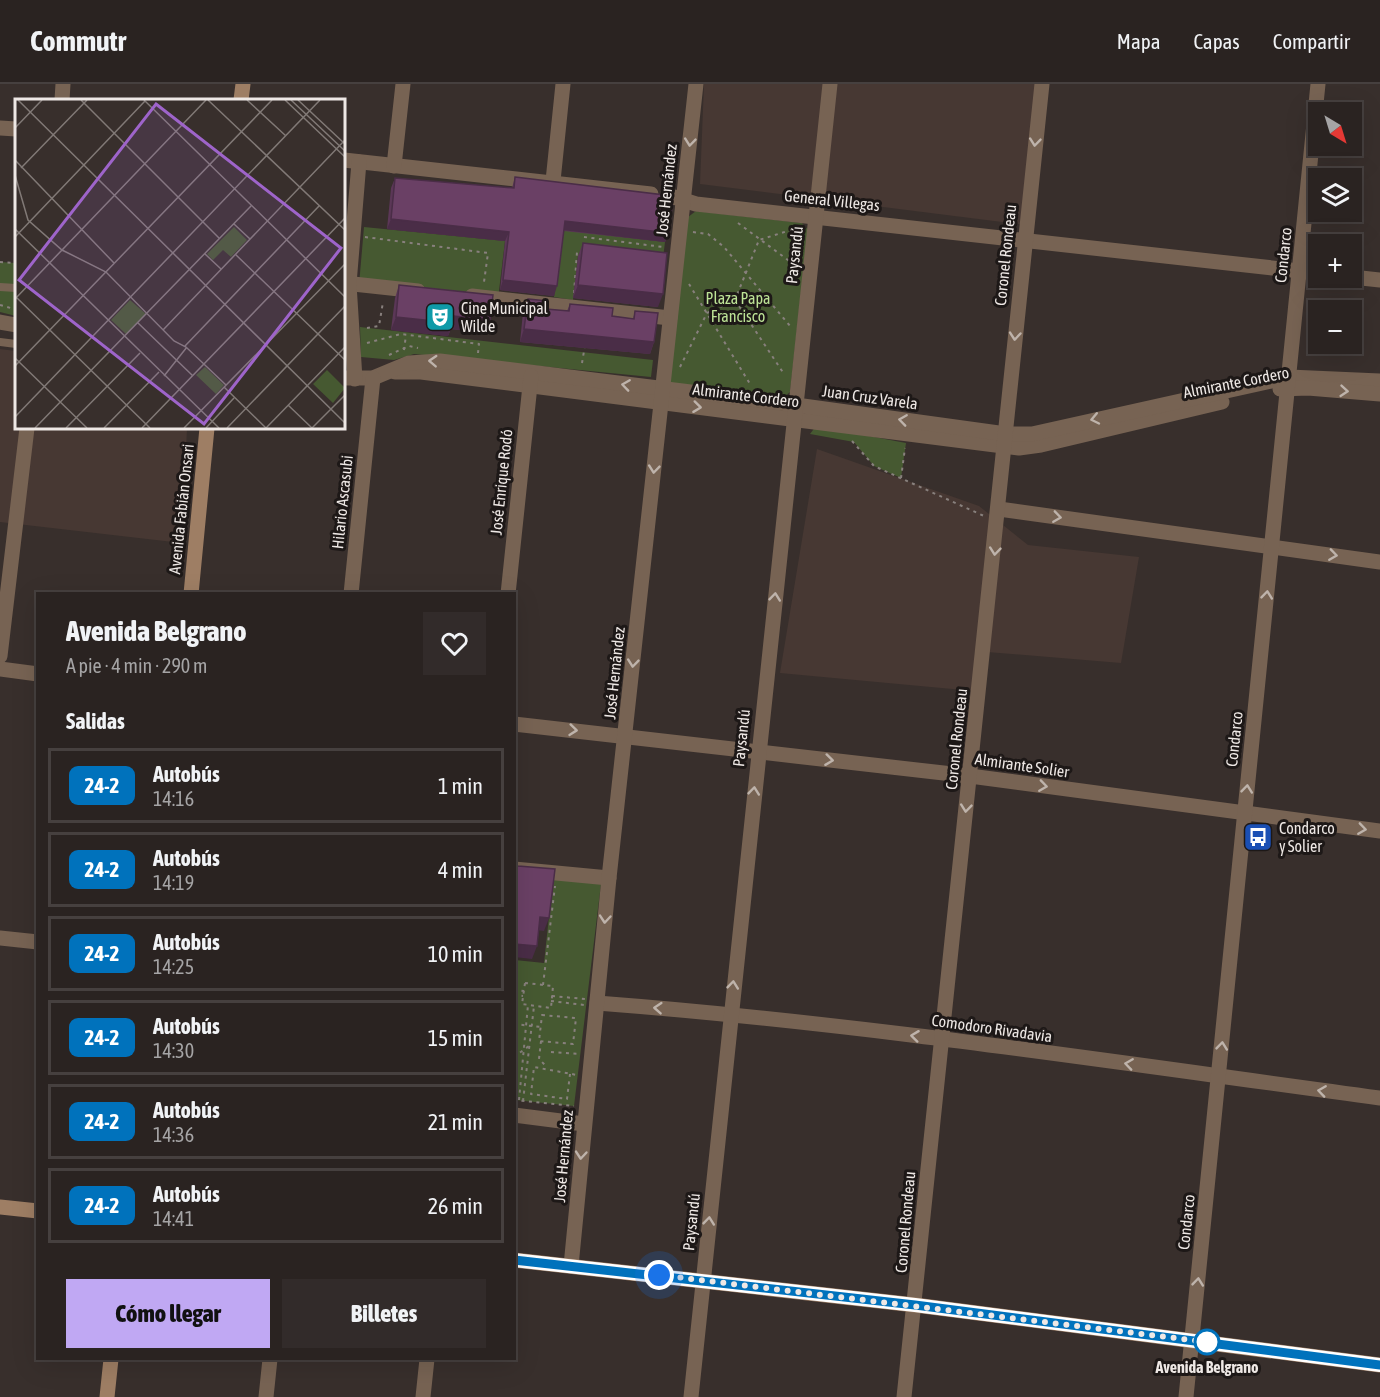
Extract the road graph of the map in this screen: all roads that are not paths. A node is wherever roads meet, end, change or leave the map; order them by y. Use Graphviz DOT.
graph roads {
  1 [pos="63,84"];
  2 [pos="243,84"];
  3 [pos="403,84"];
  4 [pos="563,84"];
  5 [pos="696,84"];
  6 [pos="830,84"];
  7 [pos="1042,84"];
  8 [pos="1318,84"];
  9 [pos="62,99"];
  10 [pos="241,99"];
  11 [pos="0,128"];
  12 [pos="15,129"];
  13 [pos="345,160"];
  14 [pos="359,162"];
  15 [pos="394,166"];
  16 [pos="553,181"];
  17 [pos="684,199"];
  18 [pos="816,217"];
  19 [pos="1024,239"];
  20 [pos="1299,271"];
  21 [pos="1308,272"];
  22 [pos="1362,278"];
  23 [pos="1380,280"];
  24 [pos="346,283"];
  25 [pos="0,287"];
  26 [pos="15,288"];
  27 [pos="428,292"];
  28 [pos="461,295"];
  29 [pos="670,318"];
  30 [pos="0,322"];
  31 [pos="15,325"];
  32 [pos="0,342"];
  33 [pos="15,344"];
  34 [pos="349,378"];
  35 [pos="373,378"];
  36 [pos="530,379"];
  37 [pos="1380,381"];
  38 [pos="1288,382"];
  39 [pos="1380,394"];
  40 [pos="662,396"];
  41 [pos="795,412"];
  42 [pos="27,429"];
  43 [pos="207,429"];
  44 [pos="1006,440"];
  45 [pos="999,514"];
  46 [pos="1271,547"];
  47 [pos="1380,562"];
  48 [pos="191,592"];
  49 [pos="351,592"];
  50 [pos="508,592"];
  51 [pos="0,656"];
  52 [pos="0,669"];
  53 [pos="36,674"];
  54 [pos="516,724"];
  55 [pos="625,736"];
  56 [pos="758,751"];
  57 [pos="970,776"];
  58 [pos="1245,813"];
  59 [pos="1380,831"];
  60 [pos="516,869"];
  61 [pos="609,878"];
  62 [pos="0,939"];
  63 [pos="36,942"];
  64 [pos="597,1004"];
  65 [pos="730,1013"];
  66 [pos="940,1039"];
  67 [pos="1219,1076"];
  68 [pos="1380,1098"];
  69 [pos="516,1115"];
  70 [pos="584,1124"];
  71 [pos="0,1207"];
  72 [pos="36,1211"];
  73 [pos="516,1260"];
  74 [pos="571,1266"];
  75 [pos="703,1279"];
  76 [pos="915,1305"];
  77 [pos="1192,1340"];
  78 [pos="111,1360"];
  79 [pos="270,1360"];
  80 [pos="427,1360"];
  81 [pos="1380,1365"];
  82 [pos="107,1397"];
  83 [pos="266,1397"];
  84 [pos="423,1397"];
  85 [pos="691,1397"];
  86 [pos="904,1397"];
  87 [pos="1186,1397"];
  1 -- 9 [label="street"];
  2 -- 10 [label="street"];
  3 -- 15 [label="street"];
  4 -- 16 [label="street"];
  5 -- 17 [label="street, José Hernández, one-way"];
  6 -- 18 [label="street, Paysandú"];
  7 -- 19 [label="street, Coronel Rondeau, one-way"];
  8 -- 20 [label="street, Condarco"];
  11 -- 12 [label="street"];
  13 -- 14 [label="street, General Villegas"];
  14 -- 15 [label="street, General Villegas"];
  14 -- 24 [label="street"];
  15 -- 16 [label="street, General Villegas"];
  16 -- 17 [label="street, General Villegas"];
  17 -- 18 [label="street, General Villegas"];
  17 -- 29 [label="street, José Hernández"];
  18 -- 19 [label="street, General Villegas"];
  18 -- 41 [label="street, Paysandú"];
  19 -- 20 [label="street, General Villegas"];
  19 -- 44 [label="street, Coronel Rondeau, one-way"];
  20 -- 21 [label="street, General Villegas"];
  20 -- 38 [label="street, Condarco"];
  22 -- 23 [label="street"];
  24 -- 27 [label="street"];
  24 -- 34 [label="street"];
  25 -- 26 [label="lane"];
  28 -- 29 [label="street"];
  29 -- 40 [label="street, José Hernández"];
  30 -- 31 [label="street"];
  32 -- 33 [label="lane"];
  34 -- 35 [label="street"];
  35 -- 36 [label="street"];
  35 -- 49 [label="street, Hilario Ascasubi"];
  36 -- 40 [label="street, Almirante Cordero"];
  40 -- 36 [label="street, one-way"];
  36 -- 50 [label="street, José Enrique Rodó"];
  37 -- 38 [label="street"];
  38 -- 39 [label="street, Almirante Cordero, one-way"];
  38 -- 44 [label="street, Almirante Cordero"];
  38 -- 46 [label="street, Condarco"];
  40 -- 41 [label="street, Almirante Cordero"];
  40 -- 55 [label="street, José Hernández, one-way"];
  41 -- 44 [label="street, Almirante Cordero"];
  56 -- 41 [label="street, Paysandú, one-way"];
  42 -- 51 [label="street"];
  43 -- 48 [label="street, Avenida Fabián Onsari"];
  44 -- 45 [label="street, Coronel Rondeau"];
  45 -- 46 [label="street, one-way"];
  45 -- 57 [label="street, Coronel Rondeau, one-way"];
  46 -- 47 [label="street, one-way"];
  58 -- 46 [label="street, Condarco, one-way"];
  52 -- 53 [label="street"];
  54 -- 55 [label="street, Almirante Solier, one-way"];
  55 -- 56 [label="street, Almirante Solier"];
  55 -- 61 [label="street, José Hernández"];
  56 -- 57 [label="street, Almirante Solier, one-way"];
  65 -- 56 [label="street, Paysandú, one-way"];
  57 -- 58 [label="street, Almirante Solier, one-way"];
  57 -- 66 [label="street, Coronel Rondeau, one-way"];
  58 -- 59 [label="street, Almirante Solier, one-way"];
  67 -- 58 [label="street, Condarco, one-way"];
  60 -- 61 [label="street"];
  61 -- 64 [label="street, José Hernández, one-way"];
  62 -- 63 [label="street"];
  65 -- 64 [label="street, Comodoro Rivadavia, one-way"];
  64 -- 70 [label="street, José Hernández"];
  66 -- 65 [label="street, Comodoro Rivadavia, one-way"];
  75 -- 65 [label="street, Paysandú, one-way"];
  67 -- 66 [label="street, Comodoro Rivadavia, one-way"];
  66 -- 76 [label="street, Coronel Rondeau"];
  68 -- 67 [label="street, Comodoro Rivadavia, one-way"];
  77 -- 67 [label="street, Condarco, one-way"];
  69 -- 70 [label="street"];
  70 -- 74 [label="street, José Hernández, one-way"];
  71 -- 72 [label="street"];
  73 -- 74 [label="street"];
  74 -- 75 [label="street"];
  75 -- 76 [label="street"];
  75 -- 85 [label="street, Paysandú"];
  76 -- 77 [label="street"];
  76 -- 86 [label="street, Coronel Rondeau"];
  77 -- 81 [label="street"];
  77 -- 87 [label="street, Condarco"];
  78 -- 82 [label="street"];
  79 -- 83 [label="street"];
  80 -- 84 [label="street"];
}
